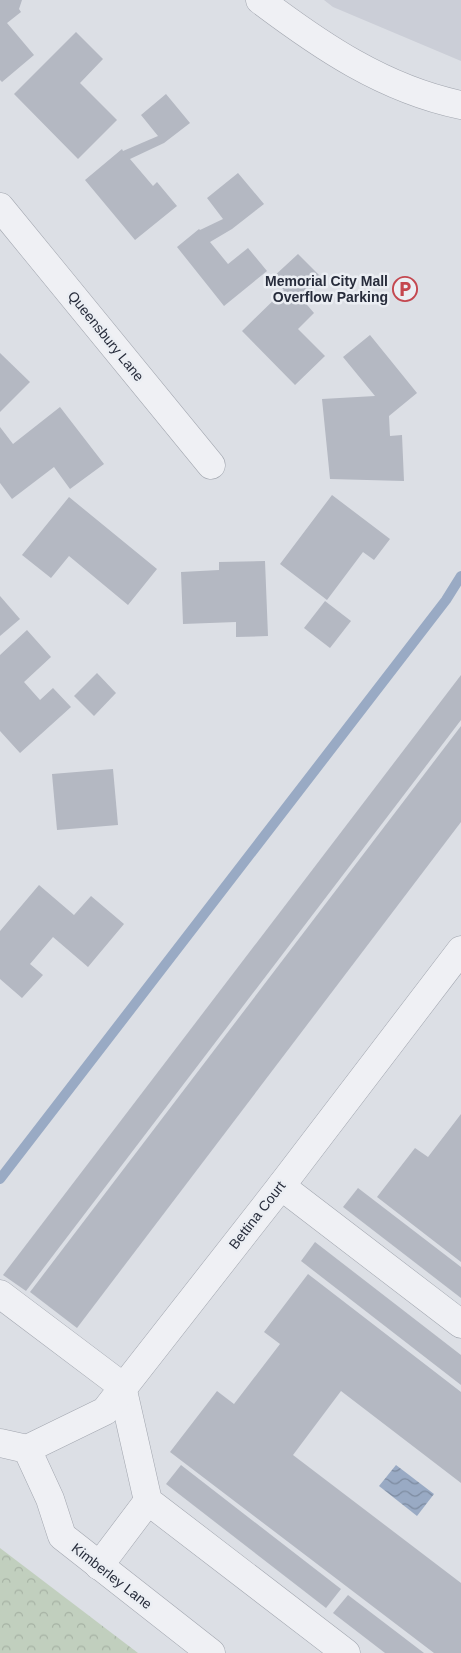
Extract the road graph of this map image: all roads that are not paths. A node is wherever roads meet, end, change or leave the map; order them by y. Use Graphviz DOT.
graph roads {
  1 [pos="260,0"];
  2 [pos="461,105"];
  3 [pos="0,207"];
  4 [pos="211,465"];
  5 [pos="461,950"];
  6 [pos="281,1186"];
  7 [pos="0,1294"];
  8 [pos="461,1324"];
  9 [pos="122,1386"];
  10 [pos="0,1443"];
  11 [pos="27,1449"];
  12 [pos="148,1501"];
  13 [pos="100,1566"];
  14 [pos="211,1653"];
  15 [pos="346,1653"];
  1 -- 2 [label="street"];
  3 -- 4 [label="street, Queensbury Lane"];
  5 -- 6 [label="street, Bettina Court"];
  6 -- 8 [label="street"];
  6 -- 9 [label="street, Bettina Court"];
  7 -- 9 [label="street"];
  9 -- 11 [label="street, Bettina Court"];
  9 -- 12 [label="street"];
  10 -- 11 [label="street"];
  11 -- 13 [label="street, Kimberley Lane"];
  12 -- 13 [label="street"];
  12 -- 15 [label="street"];
  13 -- 14 [label="street, Kimberley Lane"];
}
